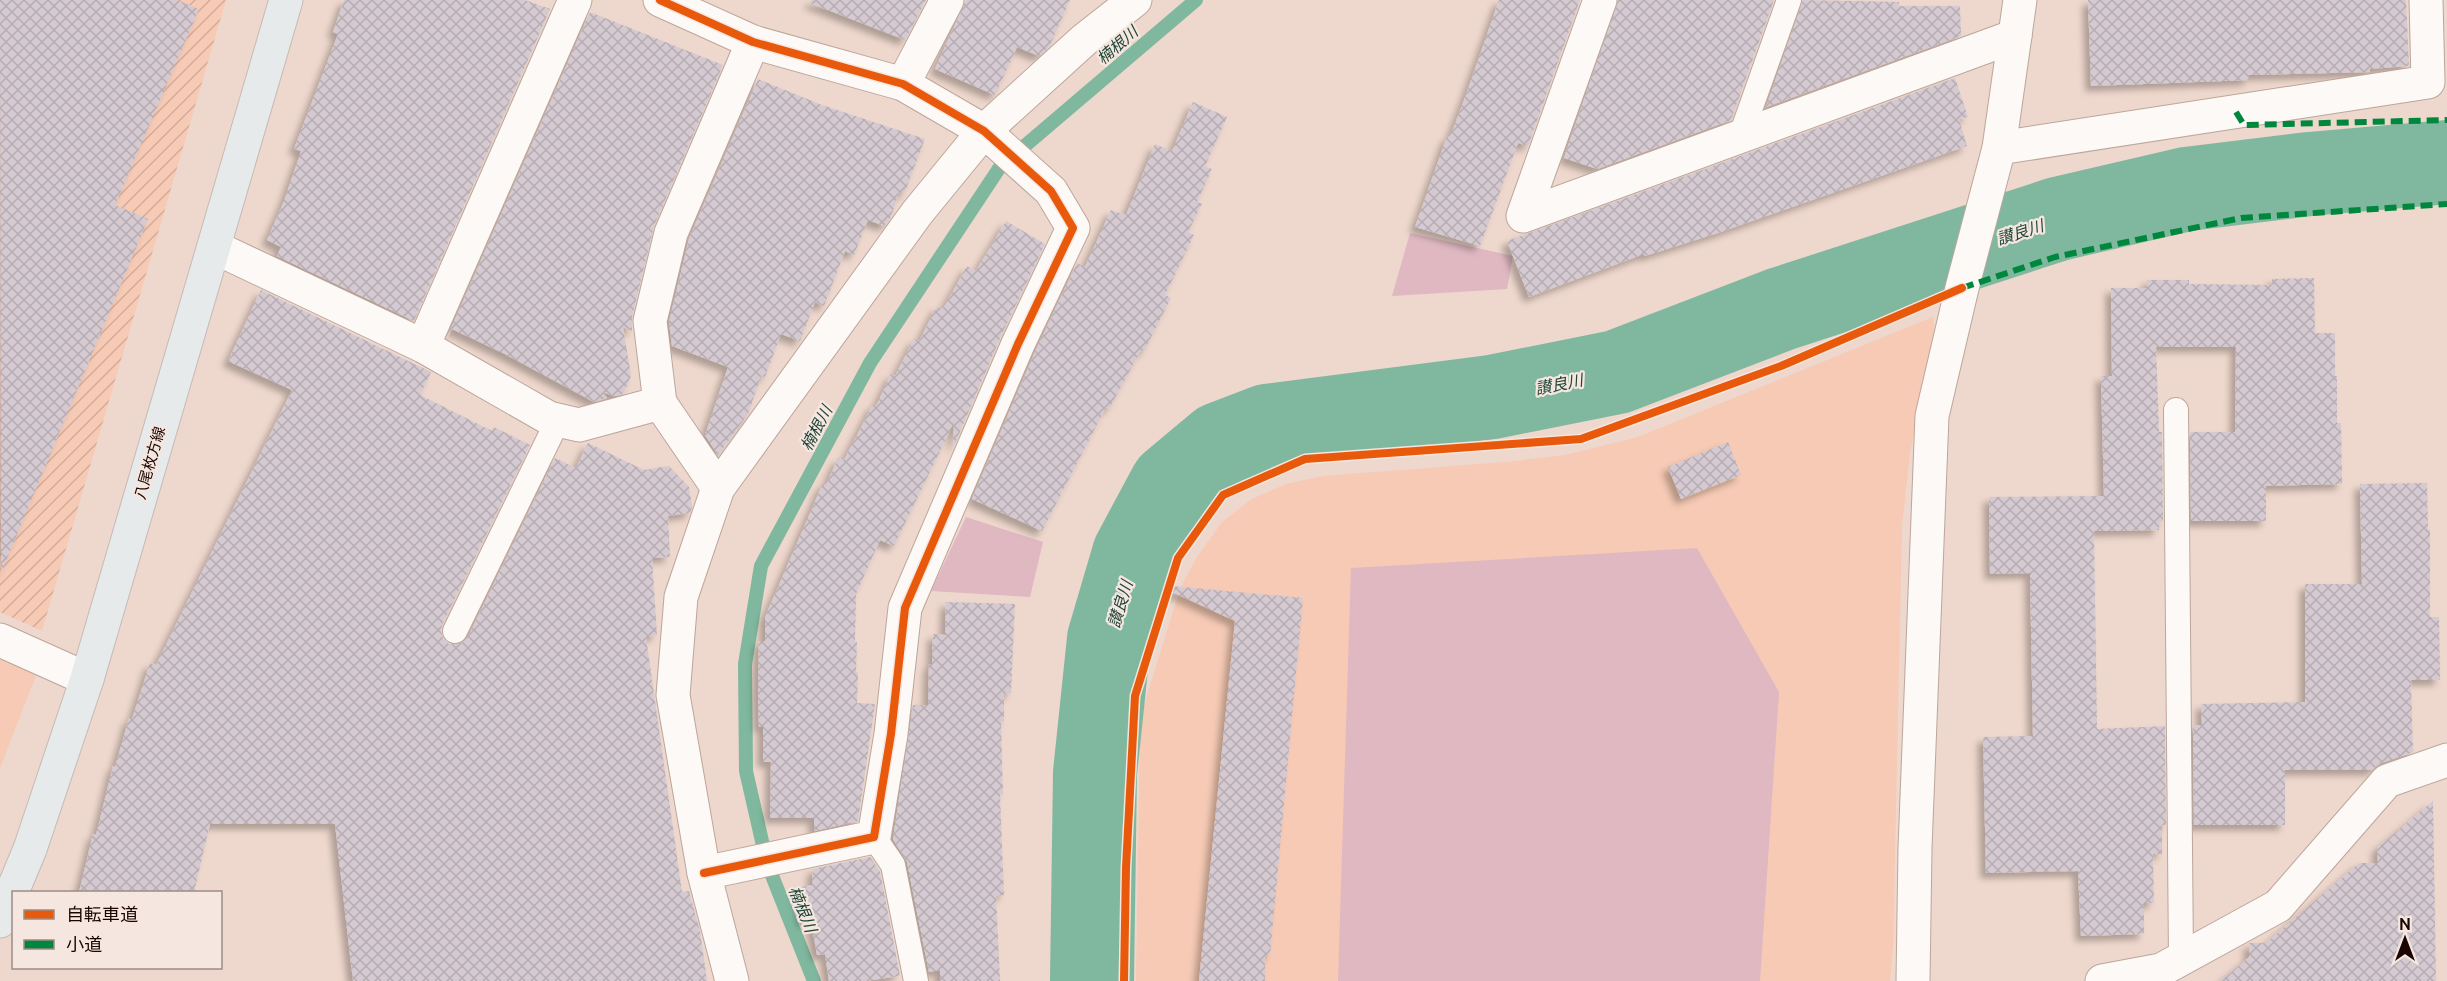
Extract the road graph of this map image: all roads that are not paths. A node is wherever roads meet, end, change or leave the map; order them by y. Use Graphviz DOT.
graph roads {
  1 [pos="286,0"];
  2 [pos="575,0"];
  3 [pos="660,0"];
  4 [pos="947,0"];
  5 [pos="1135,0"];
  6 [pos="1600,0"];
  7 [pos="1789,0"];
  8 [pos="2020,0"];
  9 [pos="2433,4"];
  10 [pos="2014,36"];
  11 [pos="753,42"];
  12 [pos="903,84"];
  13 [pos="991,137"];
  14 [pos="1740,138"];
  15 [pos="1999,148"];
  16 [pos="214,247"];
  17 [pos="423,346"];
  18 [pos="660,404"];
  19 [pos="2176,410"];
  20 [pos="558,420"];
  21 [pos="718,488"];
  22 [pos="455,631"];
  23 [pos="0,640"];
  24 [pos="87,679"];
  25 [pos="2447,760"];
  26 [pos="874,837"];
  27 [pos="704,873"];
  28 [pos="12,891"];
  29 [pos="12,892"];
  30 [pos="0,921"];
  31 [pos="2181,958"];
  32 [pos="732,981"];
  33 [pos="916,981"];
  34 [pos="1913,981"];
  35 [pos="2102,981"];
  1 -- 16 [label="main road, 八尾枚方線"];
  2 -- 17 [label="street"];
  3 -- 11 [label="street"];
  4 -- 12 [label="street"];
  5 -- 13 [label="street"];
  6 -- 14 [label="street"];
  7 -- 14 [label="lane"];
  8 -- 10 [label="street"];
  9 -- 15 [label="street"];
  10 -- 14 [label="street"];
  10 -- 15 [label="street"];
  11 -- 12 [label="street"];
  11 -- 18 [label="street"];
  12 -- 13 [label="street"];
  13 -- 21 [label="street"];
  13 -- 26 [label="street"];
  15 -- 34 [label="street"];
  16 -- 17 [label="street"];
  16 -- 24 [label="main road, 八尾枚方線"];
  17 -- 20 [label="street"];
  18 -- 20 [label="street"];
  18 -- 21 [label="street"];
  19 -- 31 [label="lane"];
  20 -- 22 [label="lane"];
  21 -- 27 [label="street"];
  23 -- 24 [label="street"];
  24 -- 28 [label="main road, 八尾枚方線"];
  25 -- 31 [label="street"];
  26 -- 27 [label="street"];
  26 -- 33 [label="lane"];
  27 -- 32 [label="street"];
  29 -- 30 [label="main road, 八尾枚方線"];
  31 -- 35 [label="street"];
}
